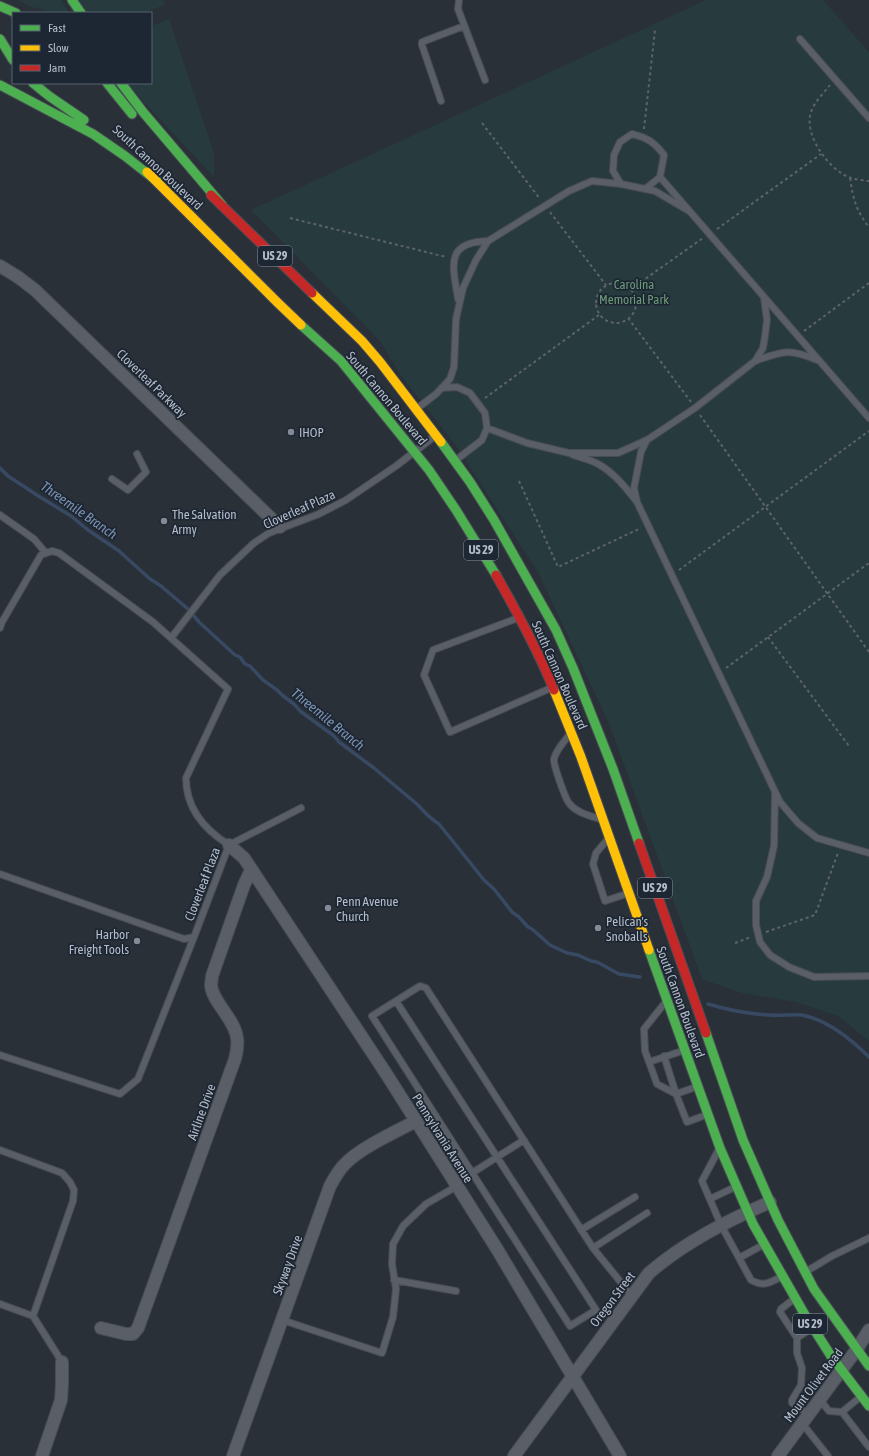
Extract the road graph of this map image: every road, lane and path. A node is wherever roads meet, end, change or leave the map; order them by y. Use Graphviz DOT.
graph roads {
  1 [pos="72,0"];
  2 [pos="459,0"];
  3 [pos="0,6"];
  4 [pos="14,12"];
  5 [pos="80,12"];
  6 [pos="464,26"];
  7 [pos="655,30"];
  8 [pos="800,39"];
  9 [pos="0,40"];
  10 [pos="12,58"];
  11 [pos="835,79"];
  12 [pos="485,80"];
  13 [pos="34,84"];
  14 [pos="108,84"];
  15 [pos="122,84"];
  16 [pos="0,85"];
  17 [pos="441,101"];
  18 [pos="869,118"];
  19 [pos="137,120"];
  20 [pos="152,136"];
  21 [pos="643,136"];
  22 [pos="821,154"];
  23 [pos="660,177"];
  24 [pos="850,178"];
  25 [pos="869,181"];
  26 [pos="158,182"];
  27 [pos="621,184"];
  28 [pos="645,189"];
  29 [pos="222,205"];
  30 [pos="689,211"];
  31 [pos="290,218"];
  32 [pos="869,227"];
  33 [pos="709,234"];
  34 [pos="488,241"];
  35 [pos="453,259"];
  36 [pos="0,266"];
  37 [pos="869,283"];
  38 [pos="631,289"];
  39 [pos="764,298"];
  40 [pos="459,303"];
  41 [pos="600,315"];
  42 [pos="628,318"];
  43 [pos="797,336"];
  44 [pos="755,360"];
  45 [pos="819,360"];
  46 [pos="442,388"];
  47 [pos="477,403"];
  48 [pos="695,408"];
  49 [pos="416,409"];
  50 [pos="869,418"];
  51 [pos="487,428"];
  52 [pos="869,431"];
  53 [pos="436,435"];
  54 [pos="647,440"];
  55 [pos="414,451"];
  56 [pos="569,453"];
  57 [pos="137,454"];
  58 [pos="455,461"];
  59 [pos="112,479"];
  60 [pos="519,481"];
  61 [pos="636,502"];
  62 [pos="765,507"];
  63 [pos="0,515"];
  64 [pos="648,525"];
  65 [pos="280,527"];
  66 [pos="46,553"];
  67 [pos="869,562"];
  68 [pos="672,576"];
  69 [pos="827,594"];
  70 [pos="520,618"];
  71 [pos="0,628"];
  72 [pos="768,637"];
  73 [pos="171,638"];
  74 [pos="869,652"];
  75 [pos="719,674"];
  76 [pos="553,688"];
  77 [pos="571,732"];
  78 [pos="848,746"];
  79 [pos="775,791"];
  80 [pos="301,808"];
  81 [pos="603,820"];
  82 [pos="610,838"];
  83 [pos="229,845"];
  84 [pos="841,846"];
  85 [pos="869,853"];
  86 [pos="251,870"];
  87 [pos="0,874"];
  88 [pos="629,893"];
  89 [pos="758,934"];
  90 [pos="194,937"];
  91 [pos="735,943"];
  92 [pos="869,976"];
  93 [pos="396,1001"];
  94 [pos="667,1002"];
  95 [pos="684,1050"];
  96 [pos="0,1055"];
  97 [pos="664,1056"];
  98 [pos="649,1062"];
  99 [pos="698,1087"];
  100 [pos="676,1094"];
  101 [pos="708,1115"];
  102 [pos="416,1121"];
  103 [pos="524,1140"];
  104 [pos="720,1148"];
  105 [pos="0,1150"];
  106 [pos="498,1157"];
  107 [pos="472,1173"];
  108 [pos="457,1186"];
  109 [pos="736,1186"];
  110 [pos="635,1197"];
  111 [pos="710,1199"];
  112 [pos="770,1202"];
  113 [pos="748,1212"];
  114 [pos="647,1213"];
  115 [pos="721,1225"];
  116 [pos="581,1230"];
  117 [pos="869,1238"];
  118 [pos="765,1244"];
  119 [pos="593,1248"];
  120 [pos="739,1258"];
  121 [pos="805,1272"];
  122 [pos="783,1276"];
  123 [pos="394,1280"];
  124 [pos="456,1291"];
  125 [pos="632,1296"];
  126 [pos="795,1298"];
  127 [pos="0,1304"];
  128 [pos="33,1316"];
  129 [pos="282,1320"];
  130 [pos="813,1327"];
  131 [pos="101,1328"];
  132 [pos="869,1330"];
  133 [pos="796,1338"];
  134 [pos="857,1349"];
  135 [pos="62,1362"];
  136 [pos="869,1366"];
  137 [pos="842,1370"];
  138 [pos="572,1376"];
  139 [pos="861,1396"];
  140 [pos="820,1400"];
  141 [pos="869,1406"];
  142 [pos="842,1412"];
  143 [pos="806,1418"];
  144 [pos="869,1447"];
  145 [pos="42,1456"];
  146 [pos="233,1456"];
  147 [pos="514,1456"];
  148 [pos="620,1456"];
  149 [pos="778,1456"];
  150 [pos="828,1456"];
  1 -- 5 [label="main road"];
  2 -- 6 [label="lane"];
  3 -- 4 [label="main road"];
  6 -- 12 [label="lane"];
  6 -- 17 [label="lane"];
  7 -- 21 [label="path"];
  8 -- 11 [label="lane"];
  9 -- 10 [label="main road"];
  11 -- 18 [label="lane"];
  11 -- 22 [label="path"];
  13 -- 26 [label="main road, South Cannon Boulevard / US 29"];
  14 -- 19 [label="main road, South Cannon Boulevard"];
  15 -- 29 [label="main road"];
  16 -- 26 [label="main road"];
  20 -- 29 [label="main road, South Cannon Boulevard / US 29"];
  21 -- 23 [label="lane"];
  21 -- 27 [label="lane"];
  22 -- 24 [label="path"];
  22 -- 33 [label="path"];
  23 -- 28 [label="lane"];
  23 -- 30 [label="lane"];
  24 -- 25 [label="path"];
  24 -- 32 [label="path"];
  26 -- 55 [label="main road, South Cannon Boulevard / US 29"];
  27 -- 28 [label="lane"];
  27 -- 34 [label="lane"];
  28 -- 30 [label="lane"];
  29 -- 49 [label="main road, South Cannon Boulevard / US 29"];
  30 -- 33 [label="lane"];
  31 -- 35 [label="path"];
  33 -- 38 [label="path"];
  33 -- 39 [label="lane"];
  34 -- 35 [label="lane"];
  34 -- 40 [label="lane"];
  35 -- 40 [label="lane"];
  36 -- 65 [label="street, Cloverleaf Parkway"];
  37 -- 43 [label="path"];
  38 -- 41 [label="path"];
  38 -- 42 [label="path"];
  39 -- 43 [label="lane"];
  39 -- 44 [label="lane"];
  40 -- 46 [label="lane"];
  41 -- 42 [label="path"];
  41 -- 47 [label="path"];
  42 -- 48 [label="path"];
  43 -- 45 [label="lane"];
  44 -- 45 [label="lane"];
  44 -- 48 [label="lane"];
  45 -- 50 [label="lane"];
  46 -- 47 [label="lane"];
  46 -- 49 [label="lane"];
  47 -- 51 [label="lane"];
  48 -- 54 [label="lane"];
  48 -- 62 [label="path"];
  49 -- 53 [label="main road, South Cannon Boulevard / US 29"];
  51 -- 56 [label="lane"];
  51 -- 58 [label="lane"];
  52 -- 62 [label="path"];
  53 -- 55 [label="lane, Cloverleaf Plaza"];
  53 -- 58 [label="main road, South Cannon Boulevard / US 29"];
  54 -- 56 [label="lane"];
  54 -- 61 [label="lane"];
  55 -- 65 [label="lane, Cloverleaf Plaza"];
  55 -- 70 [label="main road, South Cannon Boulevard / US 29"];
  56 -- 61 [label="lane"];
  57 -- 59 [label="lane"];
  58 -- 112 [label="main road, South Cannon Boulevard / US 29"];
  60 -- 64 [label="path"];
  61 -- 64 [label="lane"];
  62 -- 68 [label="path"];
  62 -- 69 [label="path"];
  63 -- 66 [label="lane"];
  64 -- 68 [label="lane"];
  65 -- 73 [label="lane, Cloverleaf Plaza"];
  66 -- 71 [label="lane"];
  66 -- 73 [label="lane, Cloverleaf Plaza"];
  67 -- 69 [label="path"];
  68 -- 75 [label="lane"];
  69 -- 72 [label="path"];
  69 -- 74 [label="path"];
  70 -- 76 [label="main road, South Cannon Boulevard / US 29"];
  70 -- 76 [label="lane"];
  72 -- 75 [label="path"];
  72 -- 78 [label="path"];
  73 -- 83 [label="lane, Cloverleaf Plaza"];
  75 -- 79 [label="lane"];
  76 -- 77 [label="main road, South Cannon Boulevard / US 29"];
  77 -- 81 [label="main road, South Cannon Boulevard / US 29"];
  77 -- 81 [label="lane"];
  79 -- 84 [label="lane"];
  79 -- 89 [label="lane"];
  80 -- 83 [label="lane"];
  81 -- 82 [label="main road, South Cannon Boulevard / US 29"];
  82 -- 88 [label="main road, South Cannon Boulevard / US 29"];
  82 -- 88 [label="lane"];
  83 -- 86 [label="street, Pennsylvania Avenue"];
  83 -- 90 [label="lane, Cloverleaf Plaza"];
  84 -- 85 [label="lane"];
  84 -- 89 [label="path"];
  86 -- 102 [label="street, Pennsylvania Avenue"];
  86 -- 131 [label="street, Airline Drive"];
  87 -- 90 [label="lane, Cloverleaf Plaza"];
  88 -- 94 [label="main road, South Cannon Boulevard / US 29"];
  89 -- 91 [label="path"];
  89 -- 92 [label="lane"];
  90 -- 96 [label="lane"];
  93 -- 103 [label="lane"];
  93 -- 106 [label="lane"];
  93 -- 107 [label="lane"];
  94 -- 95 [label="main road, South Cannon Boulevard / US 29"];
  94 -- 98 [label="lane"];
  95 -- 97 [label="lane"];
  95 -- 99 [label="main road, South Cannon Boulevard / US 29"];
  97 -- 98 [label="lane"];
  97 -- 100 [label="lane"];
  98 -- 100 [label="lane"];
  99 -- 100 [label="lane"];
  99 -- 101 [label="main road, South Cannon Boulevard / US 29"];
  100 -- 101 [label="lane"];
  101 -- 104 [label="main road, South Cannon Boulevard / US 29"];
  102 -- 108 [label="street, Pennsylvania Avenue"];
  102 -- 129 [label="street, Skyway Drive"];
  103 -- 106 [label="lane"];
  103 -- 116 [label="lane"];
  104 -- 109 [label="main road, South Cannon Boulevard / US 29"];
  104 -- 111 [label="lane"];
  105 -- 128 [label="lane"];
  106 -- 107 [label="lane"];
  106 -- 107 [label="lane"];
  108 -- 123 [label="lane"];
  108 -- 138 [label="street, Pennsylvania Avenue"];
  109 -- 111 [label="lane"];
  109 -- 113 [label="main road, South Cannon Boulevard / US 29"];
  110 -- 116 [label="lane"];
  111 -- 115 [label="lane"];
  112 -- 113 [label="street, Oregon Street"];
  112 -- 121 [label="main road, South Cannon Boulevard / US 29"];
  113 -- 115 [label="street, Oregon Street"];
  113 -- 118 [label="main road, South Cannon Boulevard / US 29"];
  114 -- 119 [label="lane"];
  115 -- 120 [label="lane"];
  115 -- 125 [label="street, Oregon Street"];
  116 -- 119 [label="lane"];
  117 -- 121 [label="lane"];
  118 -- 120 [label="lane"];
  118 -- 122 [label="main road, South Cannon Boulevard / US 29"];
  119 -- 125 [label="lane"];
  120 -- 122 [label="lane"];
  121 -- 134 [label="main road, South Cannon Boulevard / US 29"];
  122 -- 126 [label="main road, South Cannon Boulevard / US 29"];
  123 -- 124 [label="lane"];
  123 -- 129 [label="lane"];
  125 -- 138 [label="street, Oregon Street"];
  126 -- 130 [label="main road, South Cannon Boulevard / US 29"];
  126 -- 133 [label="lane"];
  127 -- 128 [label="lane"];
  128 -- 135 [label="lane"];
  129 -- 146 [label="street, Skyway Drive"];
  130 -- 133 [label="lane"];
  130 -- 137 [label="main road, South Cannon Boulevard / US 29"];
  132 -- 134 [label="street, Mount Olivet Road"];
  133 -- 143 [label="lane"];
  134 -- 136 [label="main road, South Cannon Boulevard / US 29"];
  134 -- 137 [label="street, Mount Olivet Road"];
  135 -- 145 [label="street"];
  137 -- 139 [label="main road, South Cannon Boulevard / US 29"];
  137 -- 140 [label="street, Mount Olivet Road"];
  138 -- 147 [label="street, Oregon Street"];
  138 -- 148 [label="street, Pennsylvania Avenue"];
  139 -- 141 [label="main road, South Cannon Boulevard / US 29"];
  139 -- 142 [label="lane"];
  140 -- 142 [label="lane"];
  140 -- 143 [label="street, Mount Olivet Road"];
  142 -- 144 [label="lane"];
  143 -- 149 [label="street, Mount Olivet Road"];
  143 -- 150 [label="lane"];
}
